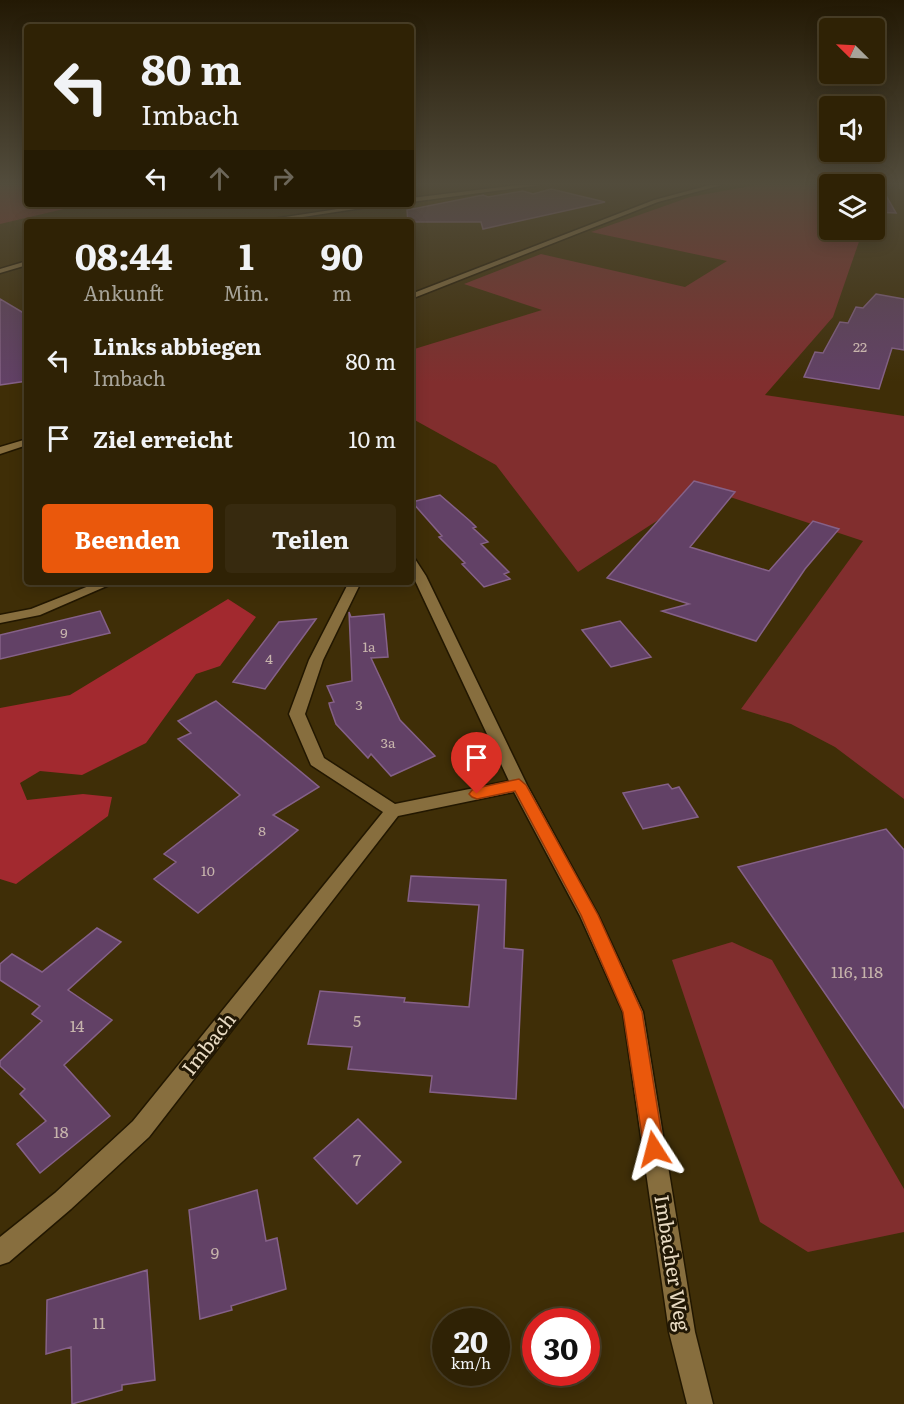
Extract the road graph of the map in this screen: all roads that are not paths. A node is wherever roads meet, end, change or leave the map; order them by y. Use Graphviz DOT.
graph roads {
  1 [pos="530,251"];
  2 [pos="24,264"];
  3 [pos="0,271"];
  4 [pos="414,296"];
  5 [pos="24,443"];
  6 [pos="0,451"];
  7 [pos="414,567"];
  8 [pos="102,585"];
  9 [pos="354,585"];
  10 [pos="0,619"];
  11 [pos="519,785"];
  12 [pos="393,811"];
  13 [pos="0,1253"];
  14 [pos="700,1404"];
  1 -- 4 [label="street"];
  2 -- 3 [label="street"];
  5 -- 6 [label="street"];
  7 -- 11 [label="street, Imbacher Weg"];
  8 -- 10 [label="street"];
  9 -- 12 [label="street"];
  11 -- 12 [label="street"];
  11 -- 14 [label="street, Imbacher Weg"];
  12 -- 13 [label="street, Imbach"];
}
